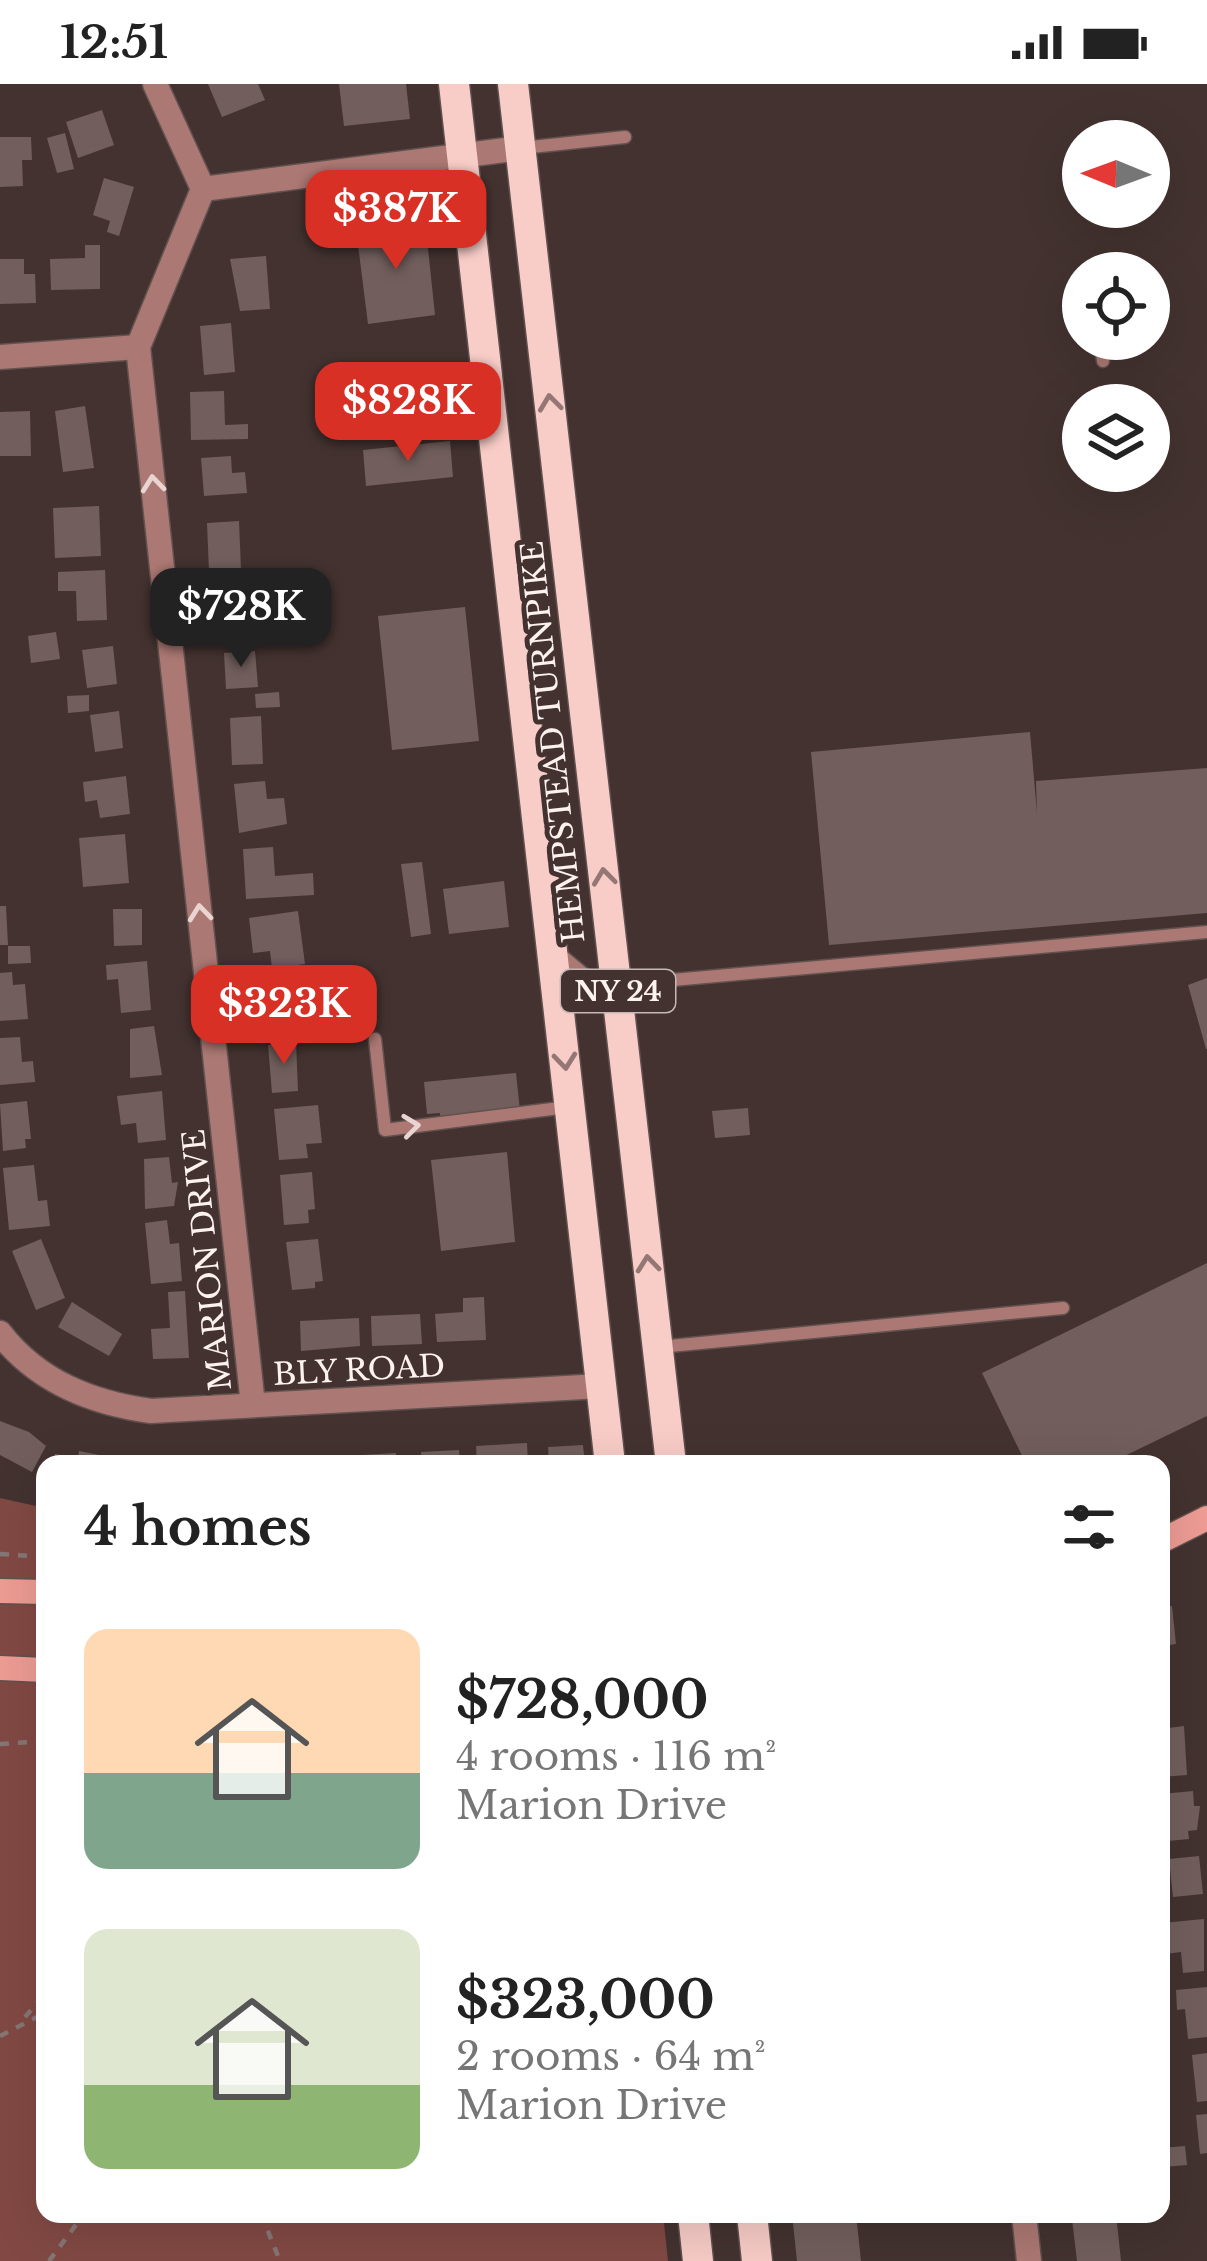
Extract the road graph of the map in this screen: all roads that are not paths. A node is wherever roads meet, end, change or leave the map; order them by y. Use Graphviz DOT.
graph roads {
  1 [pos="155,84"];
  2 [pos="454,84"];
  3 [pos="513,84"];
  4 [pos="625,137"];
  5 [pos="521,148"];
  6 [pos="462,155"];
  7 [pos="203,190"];
  8 [pos="139,347"];
  9 [pos="0,357"];
  10 [pos="1207,932"];
  11 [pos="551,945"];
  12 [pos="617,985"];
  13 [pos="374,1039"];
  14 [pos="570,1106"];
  15 [pos="1063,1307"];
  16 [pos="0,1334"];
  17 [pos="658,1347"];
  18 [pos="601,1386"];
  19 [pos="253,1406"];
  20 [pos="609,1455"];
  21 [pos="670,1455"];
  22 [pos="1207,1518"];
  23 [pos="1170,1536"];
  24 [pos="0,1591"];
  25 [pos="36,1592"];
  26 [pos="0,1668"];
  27 [pos="36,1670"];
  28 [pos="694,2223"];
  29 [pos="753,2223"];
  30 [pos="1025,2223"];
  31 [pos="698,2261"];
  32 [pos="757,2261"];
  33 [pos="1029,2261"];
  1 -- 7 [label="street"];
  2 -- 6 [label="main road, HEMPSTEAD TURNPIKE / NY 24"];
  3 -- 5 [label="main road, HEMPSTEAD TURNPIKE / NY 24"];
  4 -- 5 [label="lane"];
  5 -- 6 [label="street"];
  12 -- 5 [label="main road, HEMPSTEAD TURNPIKE / NY 24, one-way"];
  6 -- 7 [label="street"];
  6 -- 11 [label="main road, HEMPSTEAD TURNPIKE / NY 24"];
  7 -- 8 [label="street, MARION DRIVE"];
  8 -- 9 [label="street"];
  19 -- 8 [label="street, MARION DRIVE, one-way"];
  10 -- 12 [label="lane"];
  11 -- 12 [label="lane"];
  11 -- 14 [label="main road, HEMPSTEAD TURNPIKE / NY 24, one-way"];
  17 -- 12 [label="main road, HEMPSTEAD TURNPIKE / NY 24, one-way"];
  13 -- 14 [label="lane, one-way"];
  14 -- 18 [label="main road, HEMPSTEAD TURNPIKE / NY 24"];
  15 -- 17 [label="lane"];
  16 -- 19 [label="street, BLY ROAD"];
  17 -- 21 [label="main road, HEMPSTEAD TURNPIKE / NY 24"];
  18 -- 19 [label="street, BLY ROAD"];
  18 -- 20 [label="main road, HEMPSTEAD TURNPIKE / NY 24"];
  22 -- 23 [label="street"];
  24 -- 25 [label="street"];
  26 -- 27 [label="street"];
  28 -- 31 [label="main road"];
  29 -- 32 [label="main road"];
  30 -- 33 [label="street"];
}
